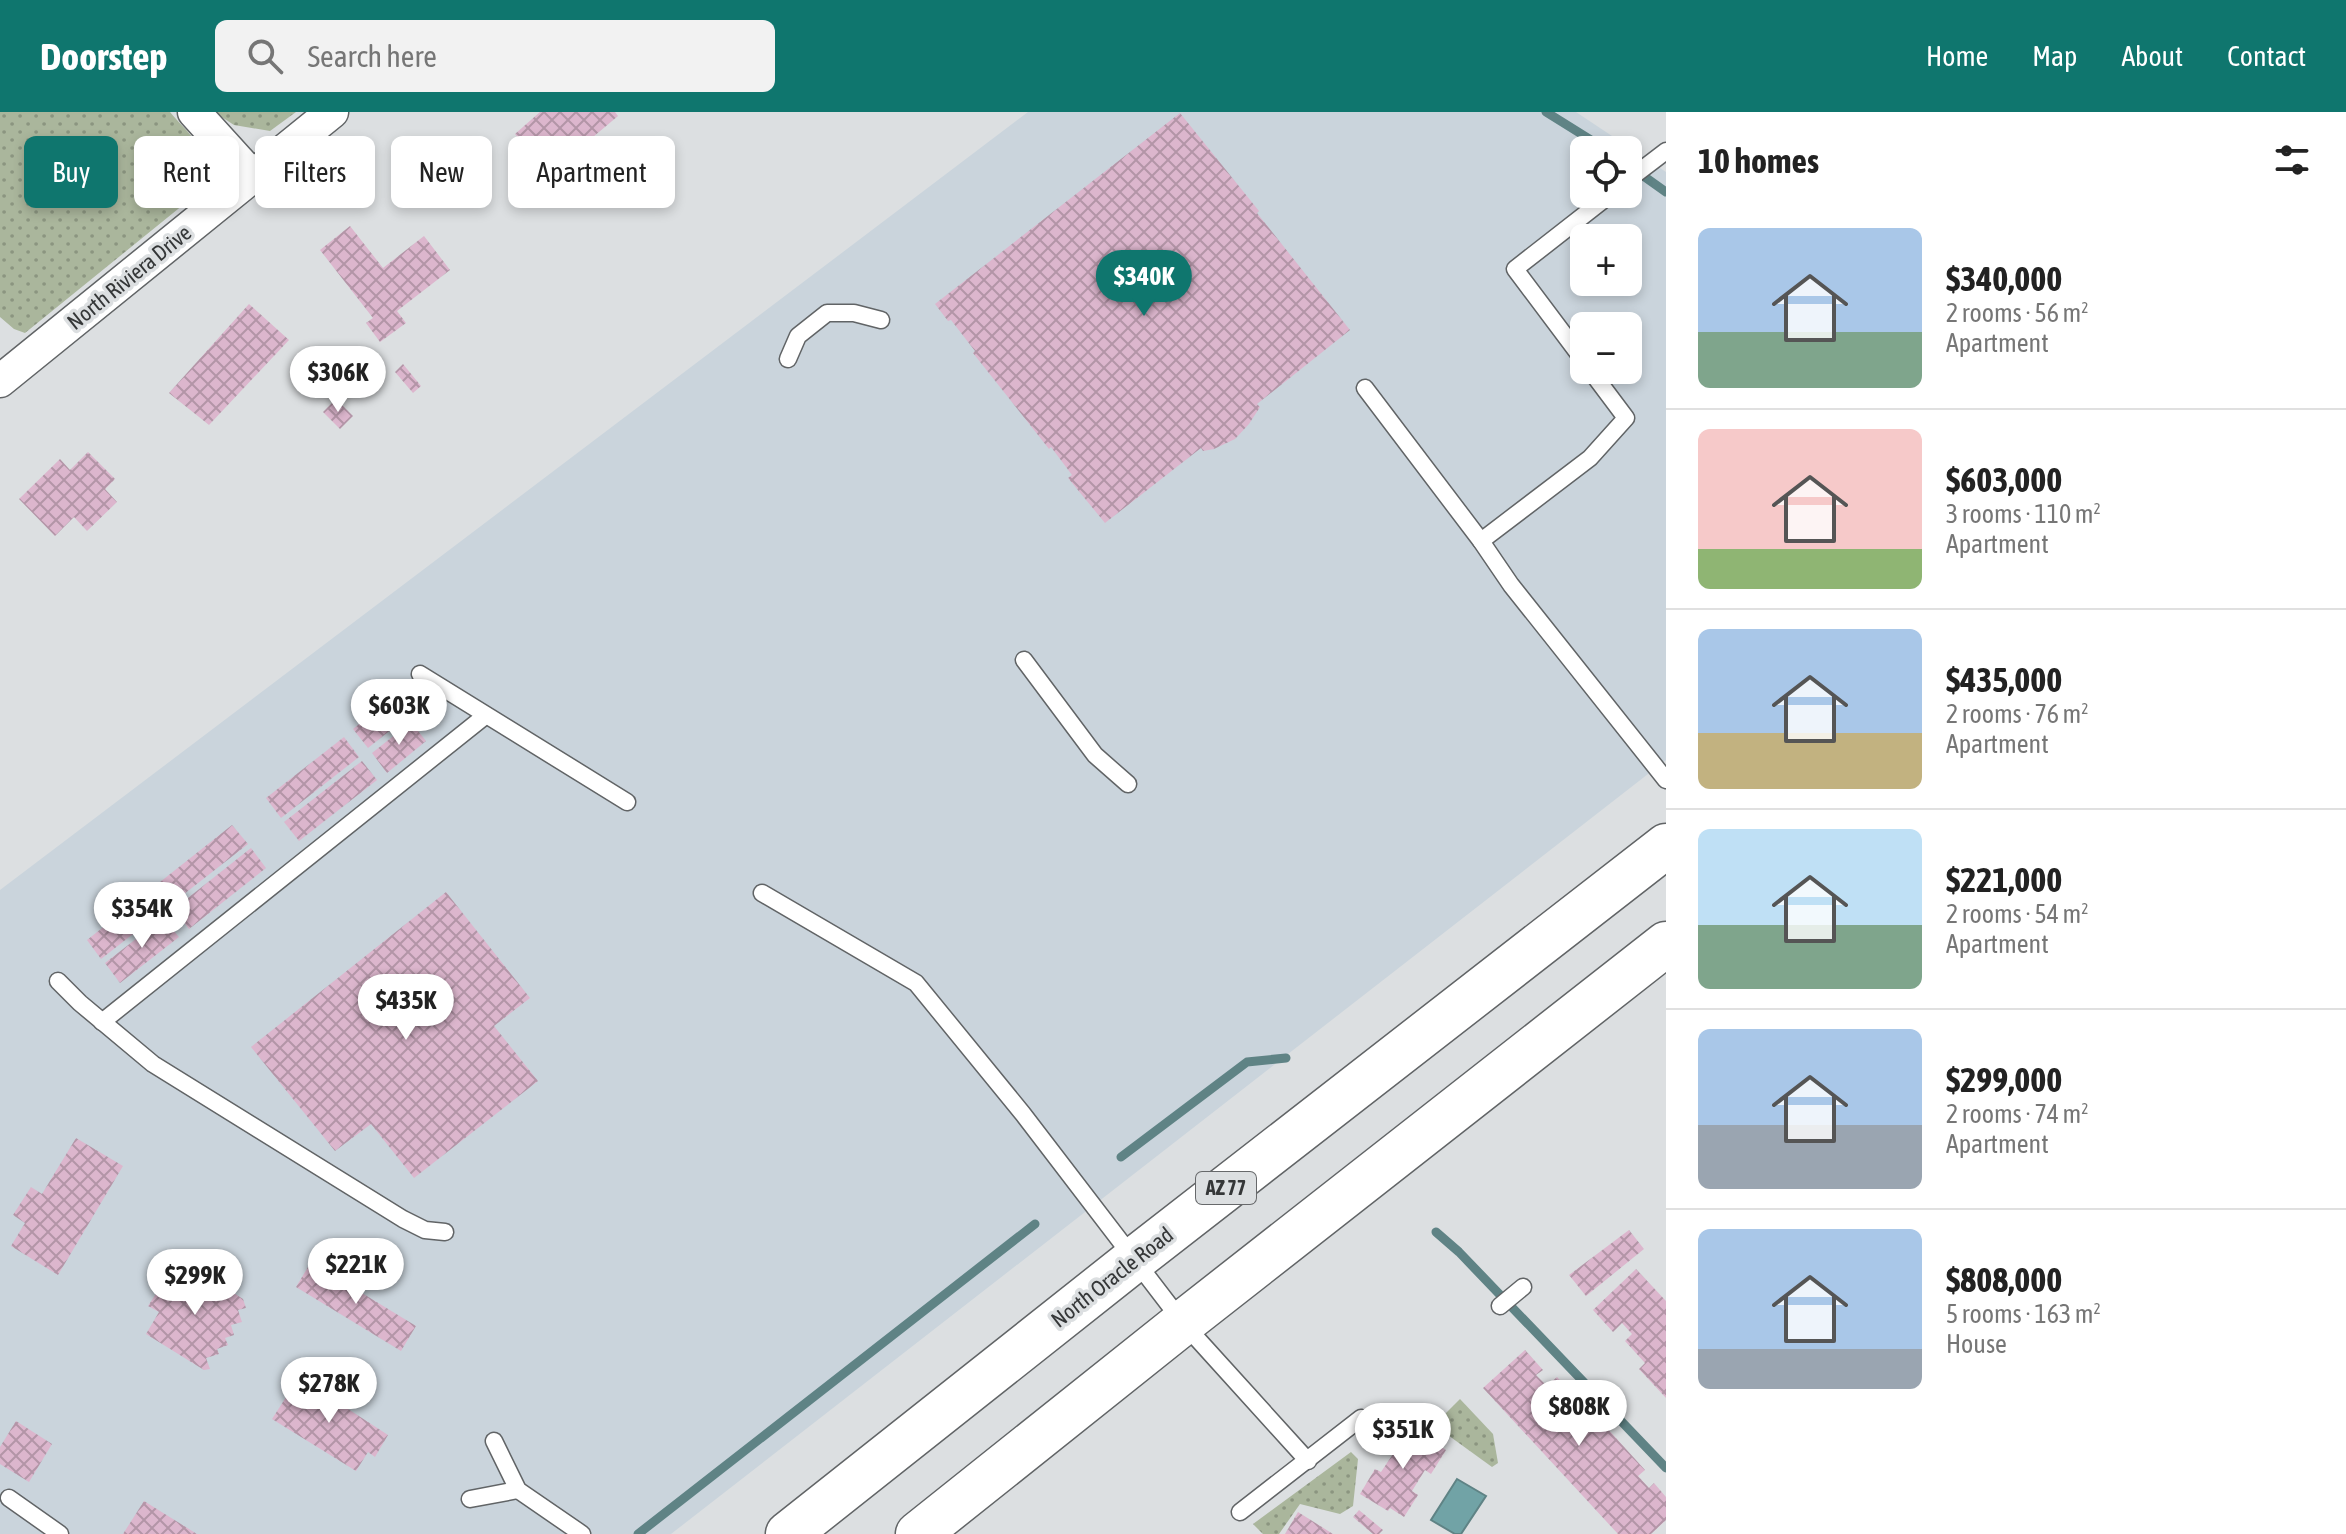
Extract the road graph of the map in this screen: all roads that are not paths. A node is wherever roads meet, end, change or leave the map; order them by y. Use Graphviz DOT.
graph roads {
  1 [pos="194,112"];
  2 [pos="332,112"];
  3 [pos="1660,155"];
  4 [pos="1642,169"];
  5 [pos="252,176"];
  6 [pos="1593,208"];
  7 [pos="881,320"];
  8 [pos="1570,342"];
  9 [pos="788,359"];
  10 [pos="0,381"];
  11 [pos="1600,384"];
  12 [pos="1365,388"];
  13 [pos="1481,541"];
  14 [pos="1024,660"];
  15 [pos="420,674"];
  16 [pos="485,716"];
  17 [pos="1666,780"];
  18 [pos="1128,784"];
  19 [pos="627,802"];
  20 [pos="1666,846"];
  21 [pos="762,893"];
  22 [pos="1666,944"];
  23 [pos="58,981"];
  24 [pos="102,1022"];
  25 [pos="445,1232"];
  26 [pos="1135,1259"];
  27 [pos="1523,1287"];
  28 [pos="1500,1306"];
  29 [pos="1183,1323"];
  30 [pos="1361,1418"];
  31 [pos="494,1441"];
  32 [pos="1308,1461"];
  33 [pos="518,1490"];
  34 [pos="9,1498"];
  35 [pos="470,1499"];
  36 [pos="1240,1512"];
  37 [pos="60,1534"];
  38 [pos="582,1534"];
  39 [pos="788,1534"];
  40 [pos="918,1534"];
  1 -- 5 [label="street"];
  2 -- 5 [label="street, North Riviera Drive"];
  3 -- 4 [label="lane"];
  5 -- 10 [label="street, North Riviera Drive"];
  6 -- 8 [label="lane"];
  7 -- 9 [label="lane"];
  11 -- 13 [label="lane"];
  12 -- 13 [label="lane"];
  13 -- 17 [label="lane"];
  14 -- 18 [label="lane"];
  15 -- 16 [label="lane"];
  16 -- 19 [label="lane"];
  16 -- 24 [label="lane"];
  20 -- 26 [label="highway, North Oracle Road / AZ 77"];
  21 -- 26 [label="lane"];
  22 -- 29 [label="highway"];
  23 -- 24 [label="lane"];
  24 -- 25 [label="lane"];
  26 -- 29 [label="lane"];
  26 -- 39 [label="highway, North Oracle Road / AZ 77"];
  27 -- 28 [label="lane"];
  29 -- 32 [label="lane"];
  29 -- 40 [label="highway"];
  30 -- 32 [label="lane"];
  31 -- 33 [label="lane"];
  32 -- 36 [label="lane"];
  33 -- 35 [label="lane"];
  33 -- 38 [label="lane"];
  34 -- 37 [label="lane"];
}
